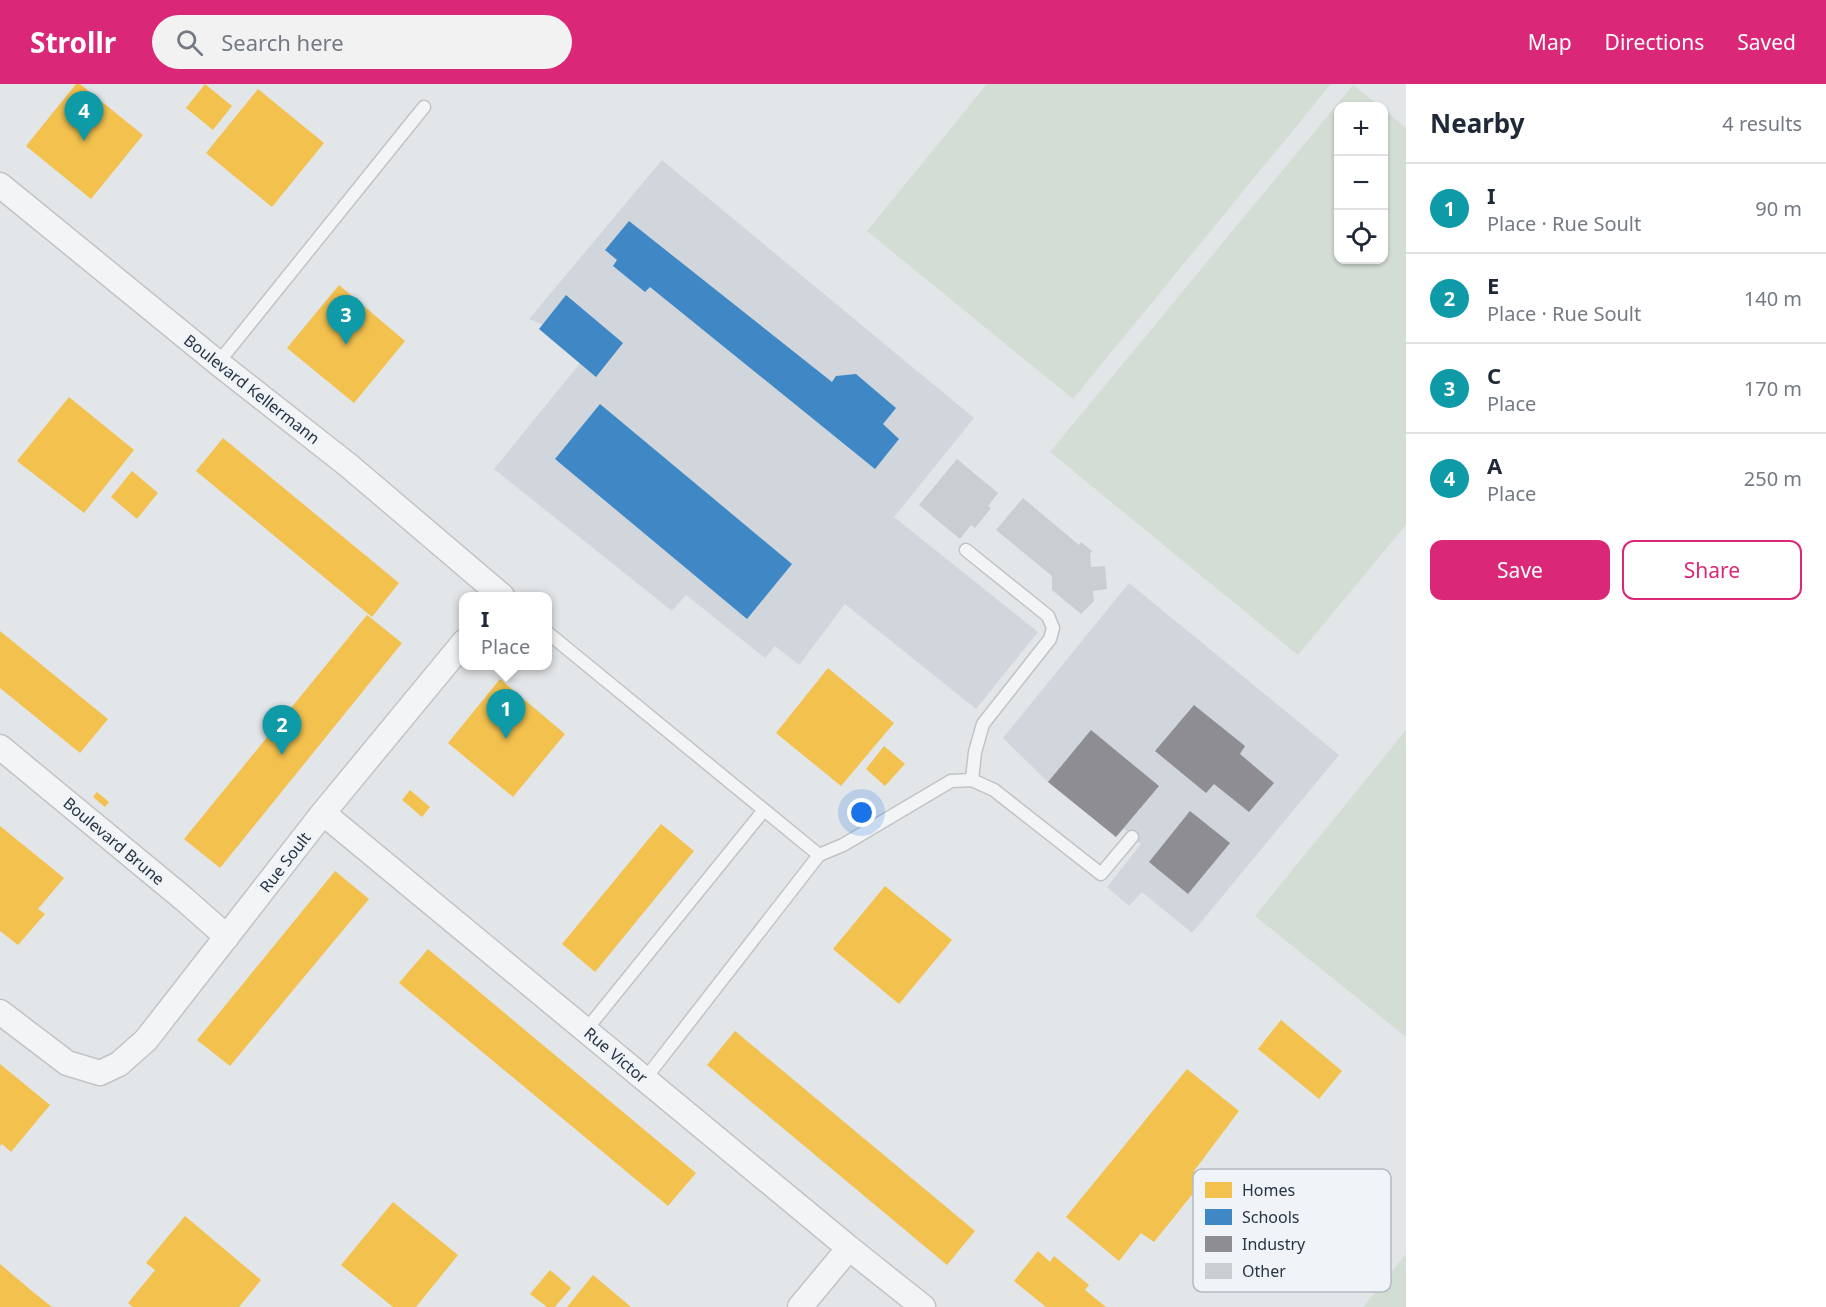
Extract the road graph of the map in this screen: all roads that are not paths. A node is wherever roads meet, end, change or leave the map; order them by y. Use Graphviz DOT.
graph roads {
  1 [pos="424,107"];
  2 [pos="0,185"];
  3 [pos="218,363"];
  4 [pos="966,550"];
  5 [pos="497,592"];
  6 [pos="552,636"];
  7 [pos="459,648"];
  8 [pos="0,747"];
  9 [pos="972,780"];
  10 [pos="764,810"];
  11 [pos="323,813"];
  12 [pos="1132,837"];
  13 [pos="819,855"];
  14 [pos="227,937"];
  15 [pos="0,1012"];
  16 [pos="586,1030"];
  17 [pos="645,1079"];
  18 [pos="849,1248"];
  19 [pos="800,1307"];
  20 [pos="923,1307"];
  1 -- 3 [label="lane"];
  2 -- 3 [label="street, Boulevard Kellermann"];
  3 -- 5 [label="street, Boulevard Kellermann"];
  4 -- 9 [label="lane"];
  6 -- 10 [label="lane"];
  7 -- 11 [label="street, Rue Soult"];
  8 -- 14 [label="street, Boulevard Brune"];
  9 -- 12 [label="lane"];
  9 -- 13 [label="lane"];
  10 -- 13 [label="lane"];
  10 -- 16 [label="lane"];
  11 -- 14 [label="street, Rue Soult"];
  11 -- 16 [label="street, Rue Victor"];
  13 -- 17 [label="lane"];
  14 -- 15 [label="street, Rue Soult"];
  16 -- 17 [label="street, Rue Victor"];
  17 -- 18 [label="street, Rue Victor"];
  18 -- 19 [label="street"];
  18 -- 20 [label="street, Rue Victor"];
}
